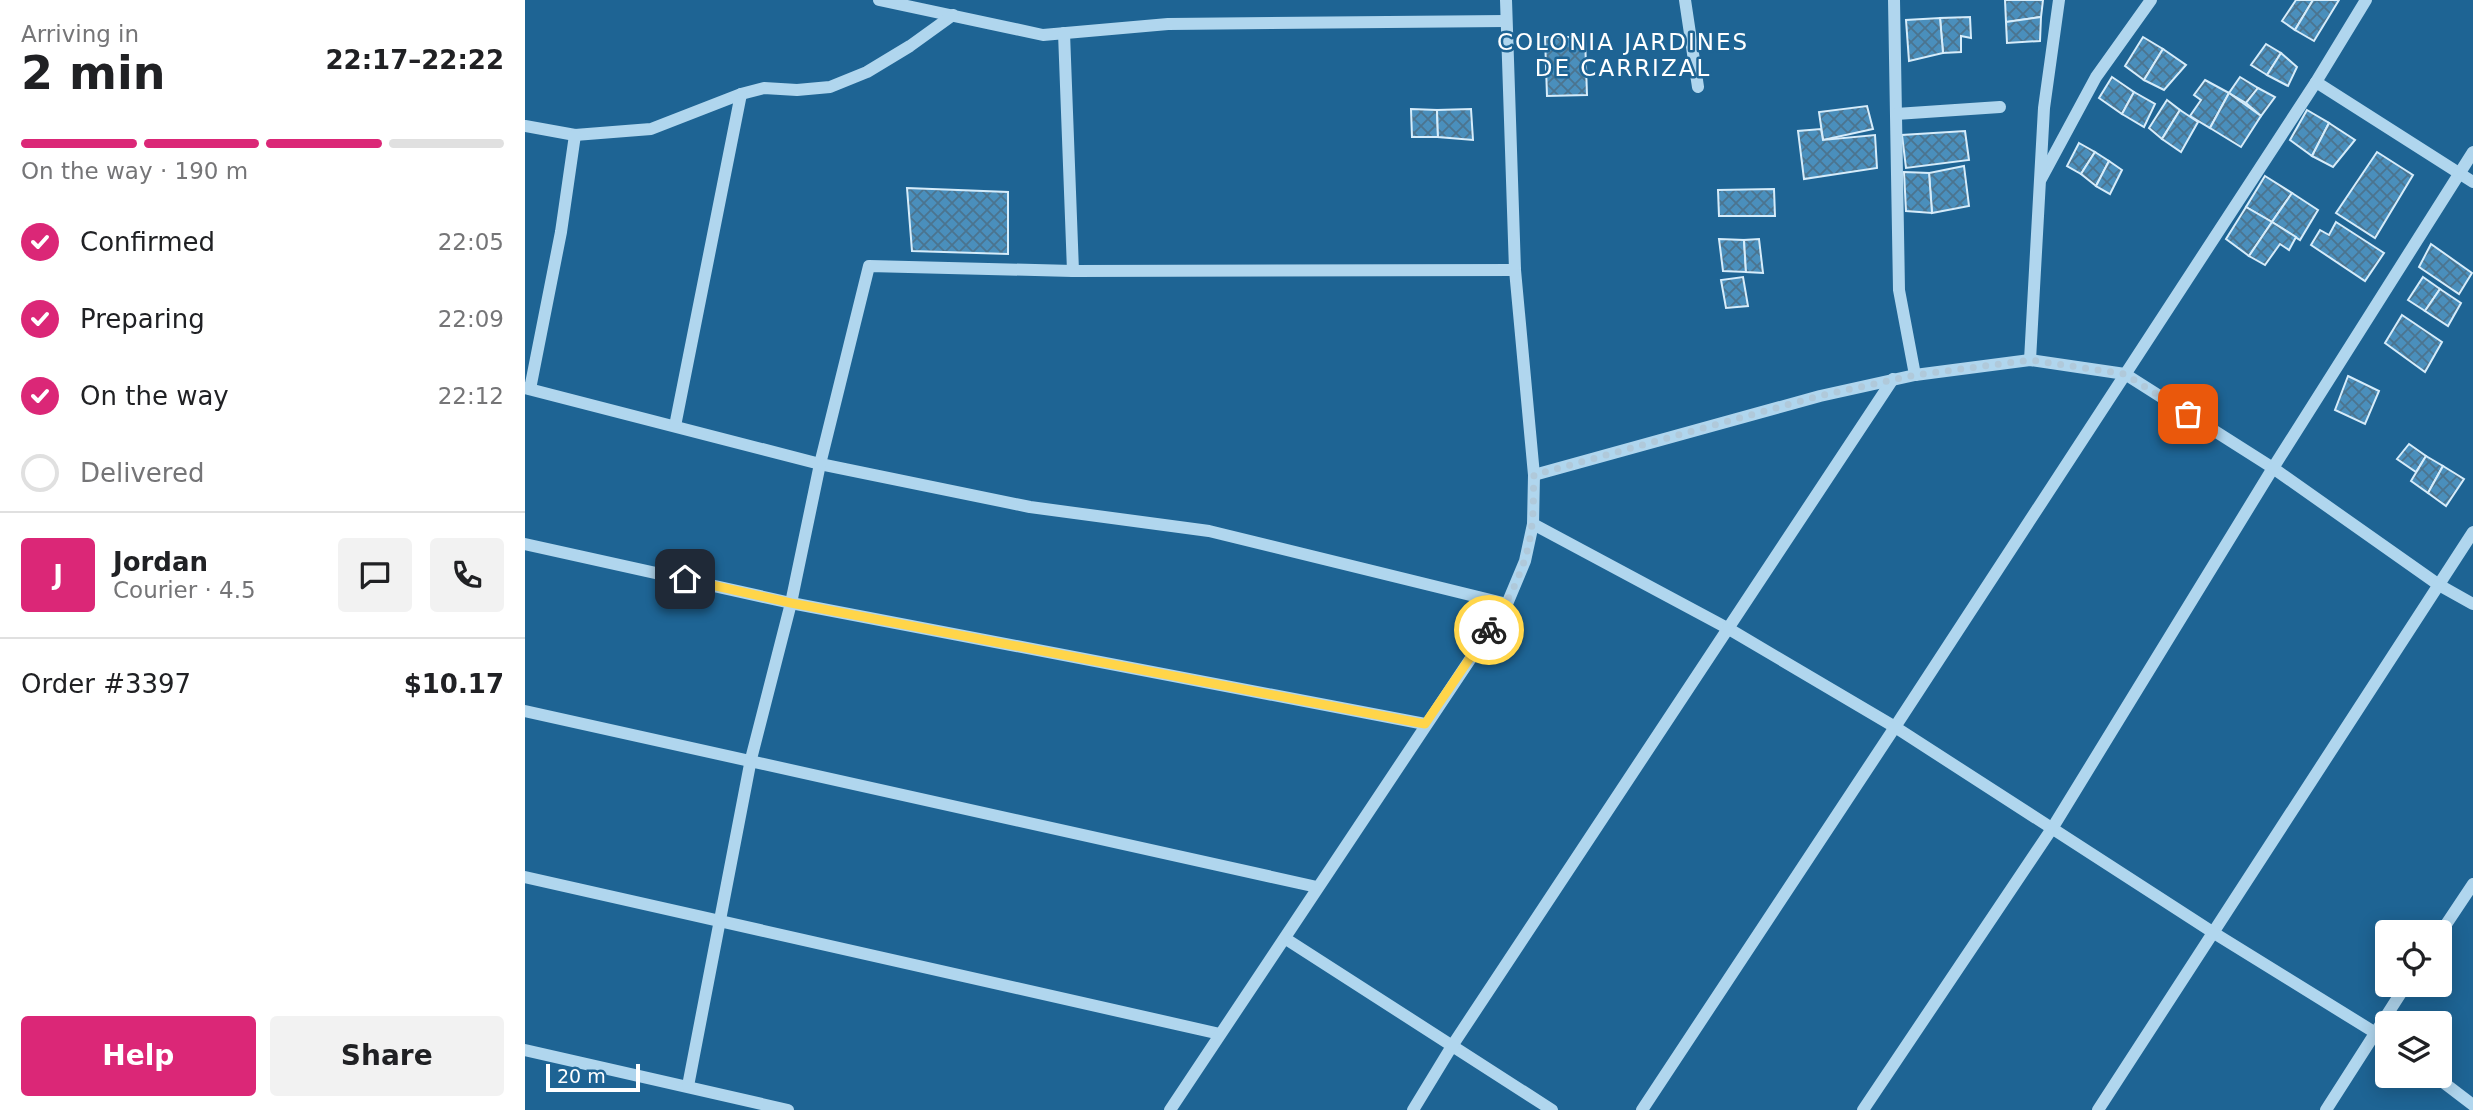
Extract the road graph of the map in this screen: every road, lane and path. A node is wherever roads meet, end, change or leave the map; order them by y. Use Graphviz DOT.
graph roads {
  1 [pos="879,0"];
  2 [pos="1506,0"];
  3 [pos="1685,0"];
  4 [pos="1894,0"];
  5 [pos="2059,0"];
  6 [pos="2151,0"];
  7 [pos="2366,0"];
  8 [pos="953,15"];
  9 [pos="1506,22"];
  10 [pos="1064,33"];
  11 [pos="2316,82"];
  12 [pos="1698,87"];
  13 [pos="741,94"];
  14 [pos="2000,107"];
  15 [pos="1896,114"];
  16 [pos="525,126"];
  17 [pos="575,135"];
  18 [pos="2473,152"];
  19 [pos="2460,172"];
  20 [pos="2473,182"];
  21 [pos="2039,183"];
  22 [pos="1515,270"];
  23 [pos="1073,271"];
  24 [pos="2030,360"];
  25 [pos="2125,374"];
  26 [pos="1915,375"];
  27 [pos="1893,379"];
  28 [pos="527,389"];
  29 [pos="675,426"];
  30 [pos="820,464"];
  31 [pos="2273,468"];
  32 [pos="1534,475"];
  33 [pos="1532,524"];
  34 [pos="2473,532"];
  35 [pos="525,544"];
  36 [pos="2439,585"];
  37 [pos="791,603"];
  38 [pos="1507,604"];
  39 [pos="2473,604"];
  40 [pos="1729,629"];
  41 [pos="525,710"];
  42 [pos="1425,724"];
  43 [pos="1895,727"];
  44 [pos="751,759"];
  45 [pos="2053,827"];
  46 [pos="525,877"];
  47 [pos="2473,884"];
  48 [pos="1317,887"];
  49 [pos="721,920"];
  50 [pos="2449,920"];
  51 [pos="2214,933"];
  52 [pos="1286,939"];
  53 [pos="2375,1031"];
  54 [pos="1220,1034"];
  55 [pos="2375,1034"];
  56 [pos="1452,1046"];
  57 [pos="525,1050"];
  58 [pos="688,1086"];
  59 [pos="2451,1088"];
  60 [pos="2473,1105"];
  61 [pos="788,1110"];
  62 [pos="1170,1110"];
  63 [pos="1413,1110"];
  64 [pos="1552,1110"];
  65 [pos="1642,1110"];
  66 [pos="1863,1110"];
  67 [pos="2098,1110"];
  68 [pos="2326,1110"];
  1 -- 8 [label="street"];
  2 -- 9 [label="street"];
  3 -- 12 [label="street"];
  4 -- 15 [label="street"];
  5 -- 21 [label="street"];
  6 -- 21 [label="street"];
  7 -- 11 [label="street"];
  8 -- 10 [label="street"];
  8 -- 13 [label="street"];
  9 -- 10 [label="street"];
  9 -- 22 [label="street"];
  10 -- 23 [label="street"];
  11 -- 19 [label="street"];
  11 -- 25 [label="street"];
  13 -- 17 [label="street"];
  13 -- 29 [label="street"];
  14 -- 15 [label="street"];
  15 -- 26 [label="street"];
  16 -- 17 [label="street"];
  17 -- 28 [label="street"];
  18 -- 19 [label="street"];
  19 -- 20 [label="street"];
  19 -- 31 [label="street"];
  21 -- 24 [label="street"];
  22 -- 23 [label="street"];
  22 -- 32 [label="street"];
  23 -- 30 [label="street"];
  24 -- 25 [label="street"];
  24 -- 26 [label="street"];
  25 -- 31 [label="street"];
  25 -- 43 [label="street"];
  26 -- 27 [label="street"];
  27 -- 32 [label="street"];
  27 -- 40 [label="street"];
  28 -- 29 [label="street"];
  29 -- 30 [label="street"];
  30 -- 37 [label="street"];
  30 -- 38 [label="street"];
  31 -- 36 [label="street"];
  31 -- 45 [label="street"];
  32 -- 33 [label="street"];
  33 -- 38 [label="street"];
  33 -- 40 [label="street"];
  34 -- 36 [label="street"];
  35 -- 37 [label="street"];
  36 -- 39 [label="street"];
  36 -- 51 [label="street"];
  37 -- 42 [label="street"];
  37 -- 44 [label="street"];
  38 -- 42 [label="street"];
  40 -- 43 [label="street"];
  40 -- 56 [label="street"];
  41 -- 44 [label="street"];
  42 -- 48 [label="street"];
  43 -- 45 [label="street"];
  43 -- 65 [label="street"];
  44 -- 48 [label="street"];
  44 -- 49 [label="street"];
  45 -- 51 [label="street"];
  45 -- 66 [label="street"];
  46 -- 49 [label="street"];
  47 -- 50 [label="street"];
  48 -- 52 [label="street"];
  49 -- 54 [label="street"];
  49 -- 58 [label="street"];
  51 -- 53 [label="street"];
  51 -- 67 [label="street"];
  52 -- 54 [label="street"];
  52 -- 56 [label="street"];
  54 -- 62 [label="street"];
  55 -- 68 [label="street"];
  56 -- 63 [label="street"];
  56 -- 64 [label="street"];
  57 -- 58 [label="street"];
  58 -- 61 [label="street"];
  59 -- 60 [label="street"];
}
